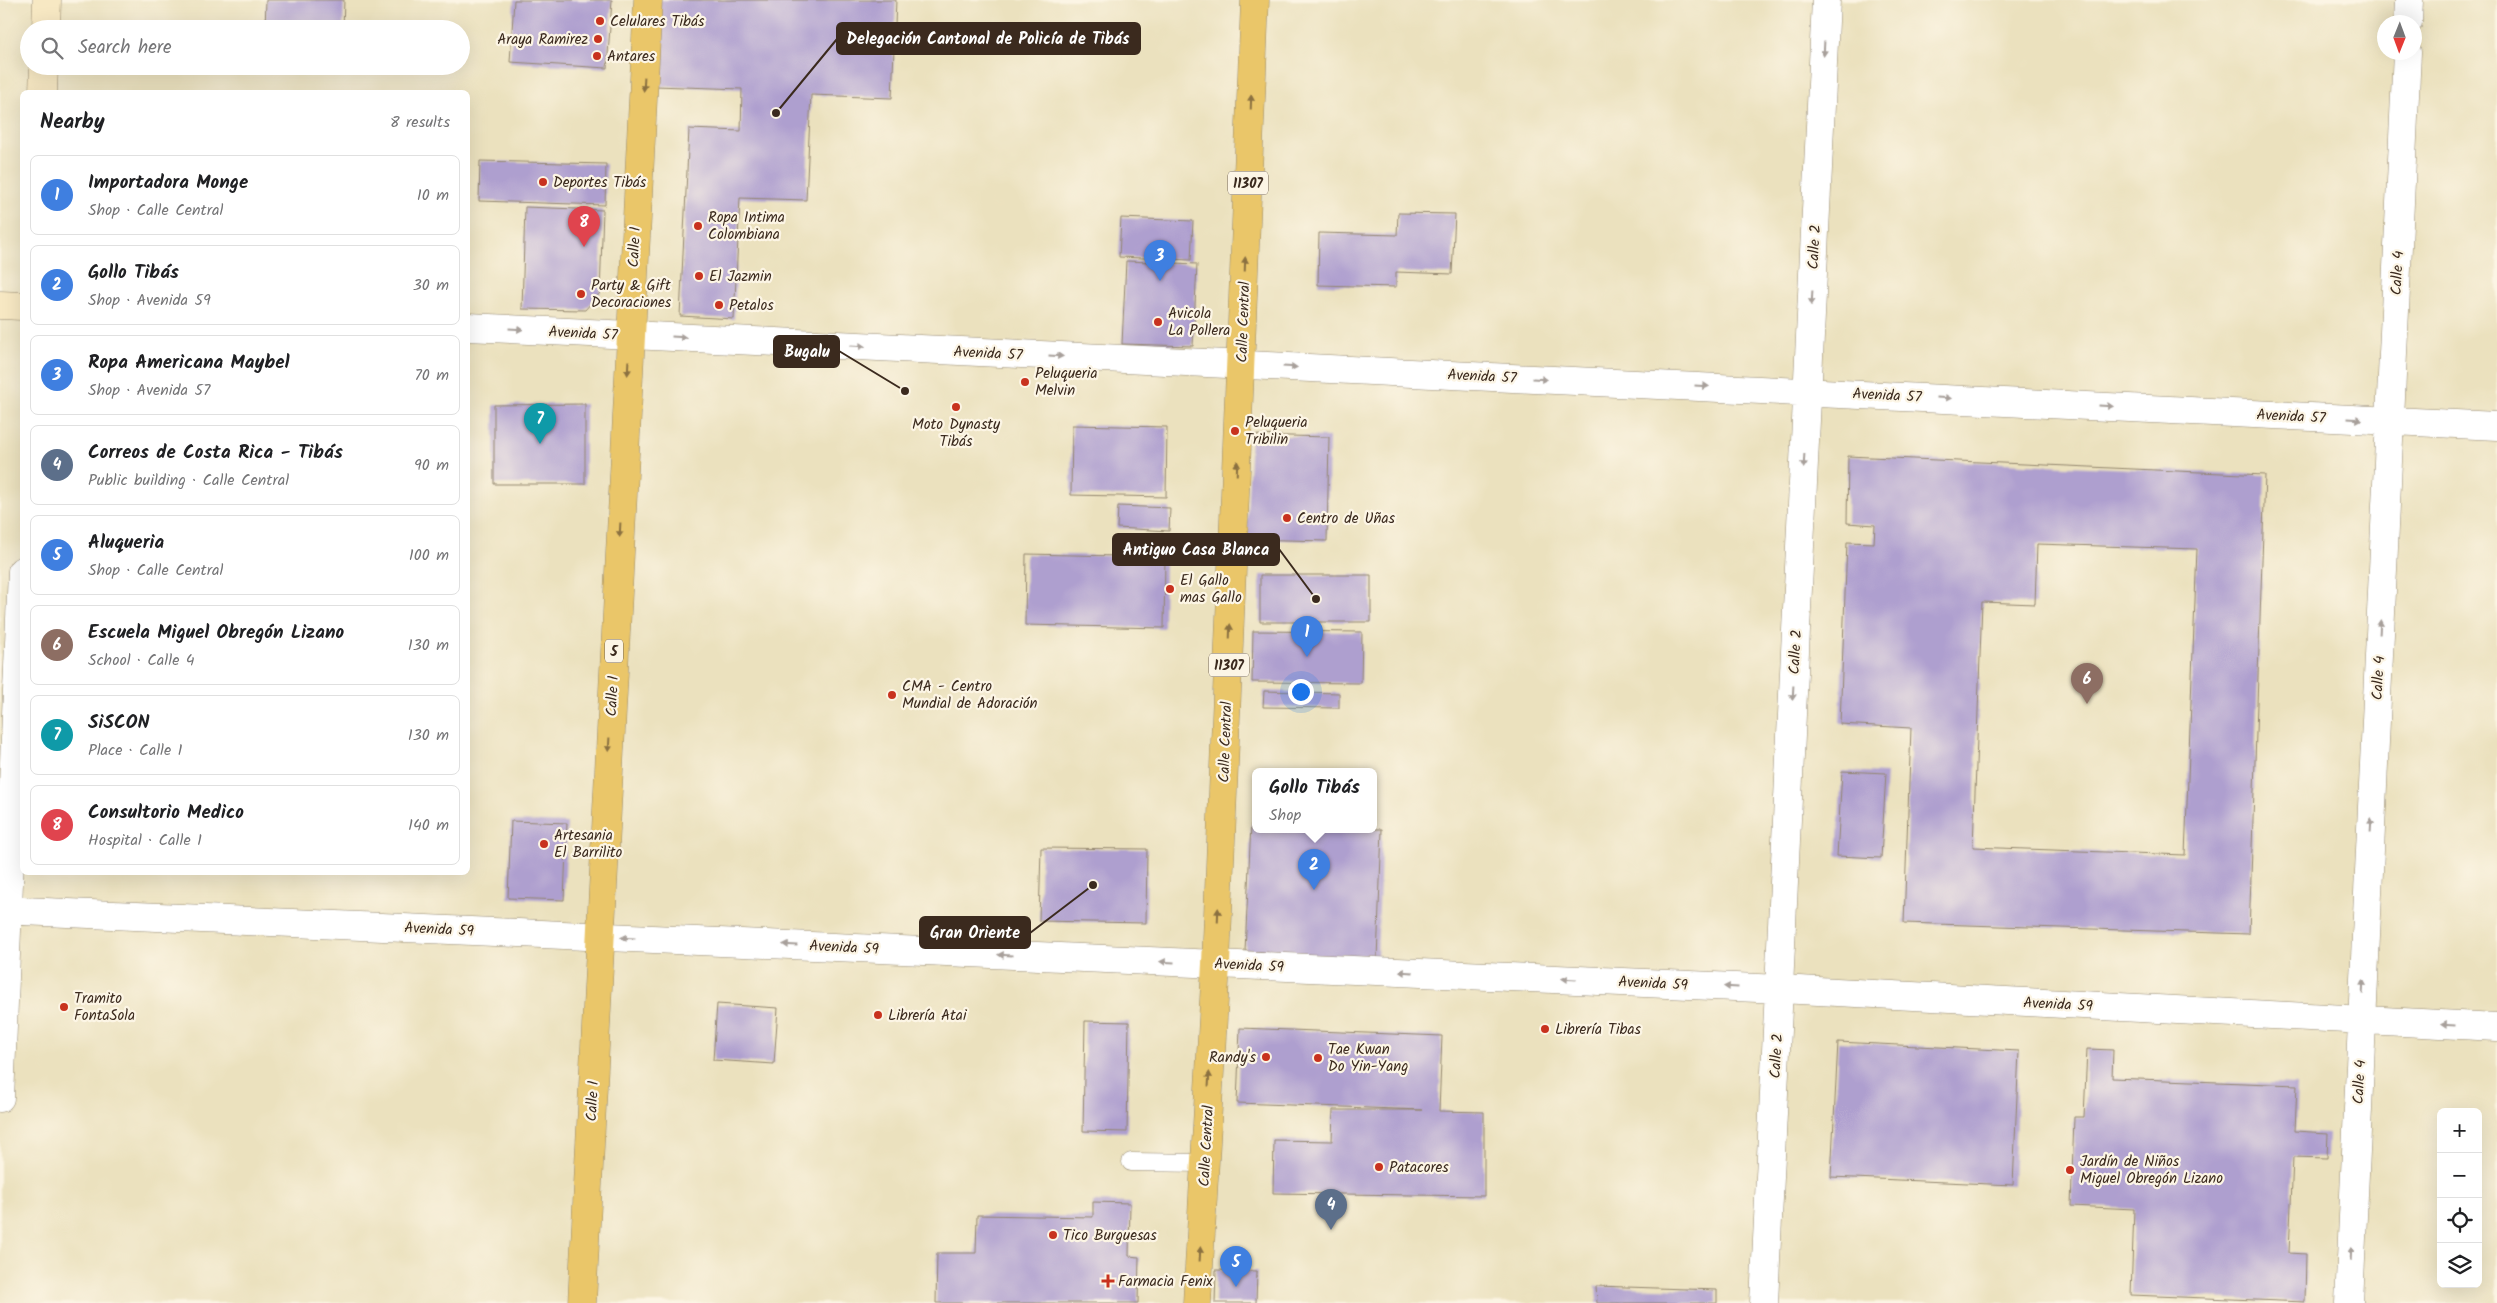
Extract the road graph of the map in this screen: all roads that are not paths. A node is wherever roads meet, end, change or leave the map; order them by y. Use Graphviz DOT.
graph roads {
  1 [pos="47,0"];
  2 [pos="648,0"];
  3 [pos="1255,0"];
  4 [pos="1826,0"];
  5 [pos="2409,0"];
  6 [pos="2408,15"];
  7 [pos="46,20"];
  8 [pos="2407,60"];
  9 [pos="44,75"];
  10 [pos="43,90"];
  11 [pos="0,305"];
  12 [pos="20,306"];
  13 [pos="470,327"];
  14 [pos="630,335"];
  15 [pos="1241,365"];
  16 [pos="1808,391"];
  17 [pos="2390,421"];
  18 [pos="2497,426"];
  19 [pos="20,609"];
  20 [pos="4,910"];
  21 [pos="600,936"];
  22 [pos="1216,964"];
  23 [pos="1780,989"];
  24 [pos="2362,1020"];
  25 [pos="2497,1027"];
  26 [pos="0,1098"];
  27 [pos="1131,1162"];
  28 [pos="1204,1163"];
  29 [pos="582,1303"];
  30 [pos="1197,1303"];
  31 [pos="1764,1303"];
  32 [pos="2349,1303"];
  1 -- 7 [label="street"];
  2 -- 14 [label="main road, Calle 1 / 5, one-way"];
  15 -- 3 [label="main road, Calle Central / 11307, one-way"];
  4 -- 16 [label="street, Calle 2, one-way"];
  5 -- 6 [label="street"];
  8 -- 17 [label="street, Calle 4"];
  9 -- 10 [label="street"];
  11 -- 12 [label="street"];
  13 -- 14 [label="street, Avenida 57, one-way"];
  14 -- 15 [label="street, Avenida 57, one-way"];
  14 -- 21 [label="main road, Calle 1 / 5, one-way"];
  15 -- 16 [label="street, Avenida 57, one-way"];
  22 -- 15 [label="main road, Calle Central / 11307, one-way"];
  16 -- 17 [label="street, Avenida 57, one-way"];
  16 -- 23 [label="street, Calle 2, one-way"];
  17 -- 18 [label="street, Avenida 57"];
  24 -- 17 [label="street, Calle 4, one-way"];
  19 -- 20 [label="street"];
  20 -- 21 [label="street, Avenida 59"];
  20 -- 26 [label="street"];
  22 -- 21 [label="street, Avenida 59, one-way"];
  21 -- 29 [label="main road, Calle 1 / 5"];
  23 -- 22 [label="street, Avenida 59, one-way"];
  28 -- 22 [label="main road, Calle Central / 11307, one-way"];
  23 -- 24 [label="street, Avenida 59"];
  23 -- 31 [label="street, Calle 2"];
  25 -- 24 [label="street, Avenida 59, one-way"];
  32 -- 24 [label="street, Calle 4, one-way"];
  27 -- 28 [label="lane"];
  30 -- 28 [label="main road, Calle Central / 11307, one-way"];
}
